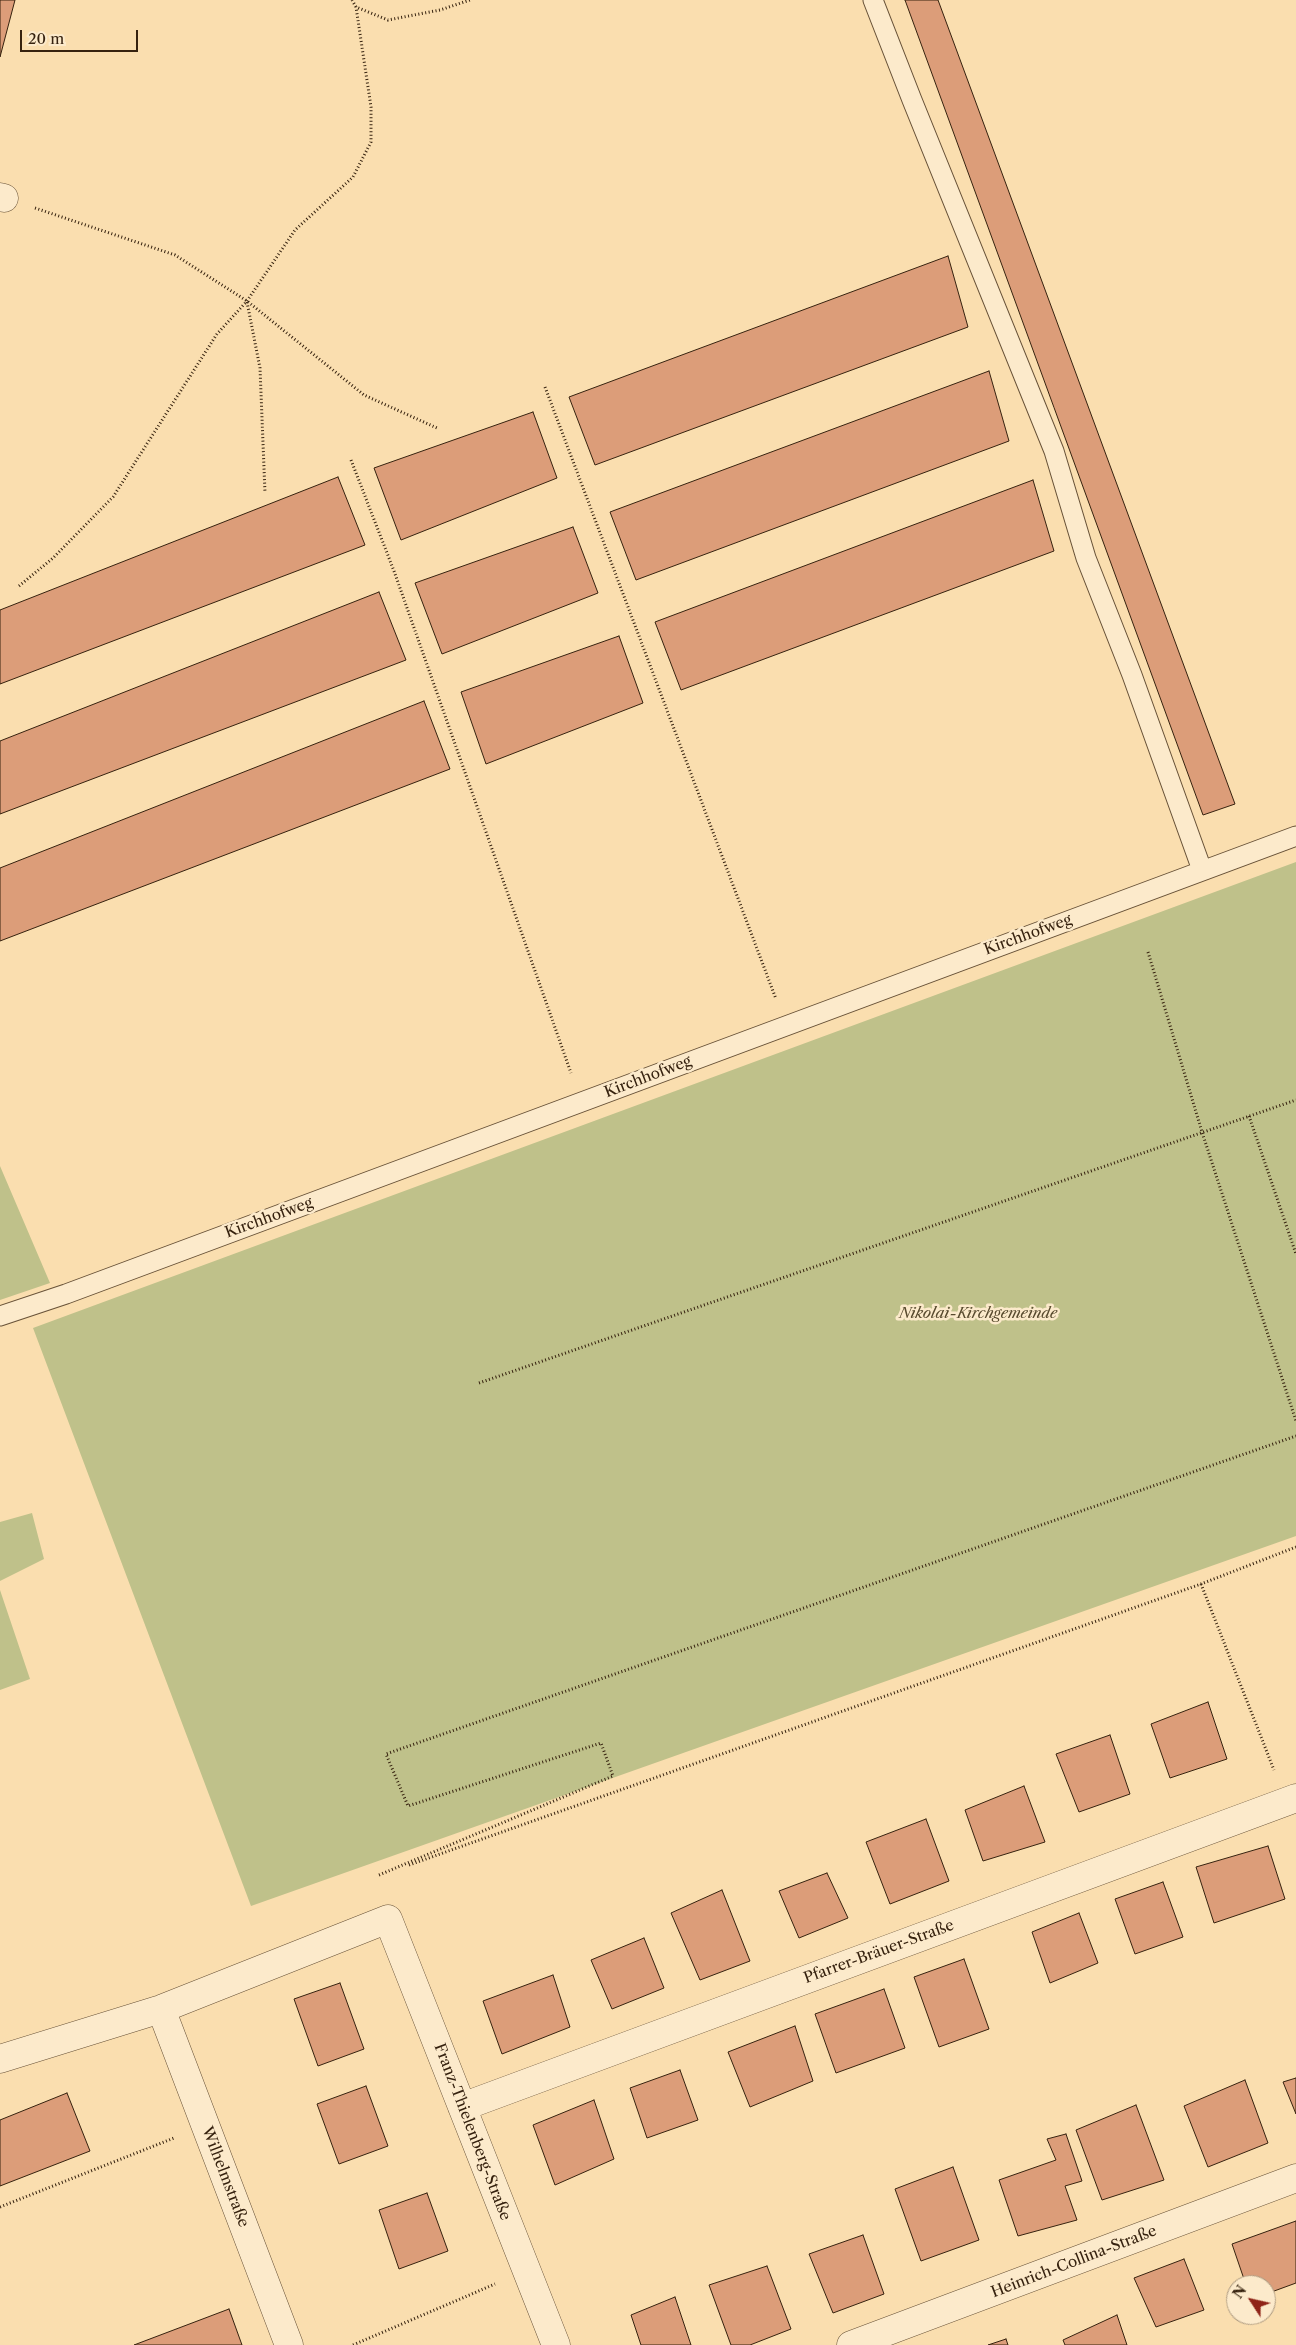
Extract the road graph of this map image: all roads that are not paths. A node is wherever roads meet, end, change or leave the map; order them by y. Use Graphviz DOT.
graph roads {
  1 [pos="874,0"];
  2 [pos="1296,836"];
  3 [pos="1202,870"];
  4 [pos="0,1316"];
  5 [pos="1291,1800"];
  6 [pos="161,2009"];
  7 [pos="0,2059"];
  8 [pos="462,2107"];
  9 [pos="1296,2178"];
  10 [pos="289,2345"];
  11 [pos="556,2345"];
  12 [pos="851,2345"];
  1 -- 3 [label="lane"];
  2 -- 3 [label="lane, Kirchhofweg"];
  3 -- 4 [label="lane, Kirchhofweg"];
  5 -- 8 [label="street, Pfarrer-Bräuer-Straße"];
  6 -- 7 [label="street"];
  6 -- 8 [label="street, Franz-Thielenberg-Straße"];
  6 -- 10 [label="street, Wilhelmstraße"];
  8 -- 11 [label="street, Franz-Thielenberg-Straße"];
  9 -- 12 [label="street, Heinrich-Collina-Straße"];
}
